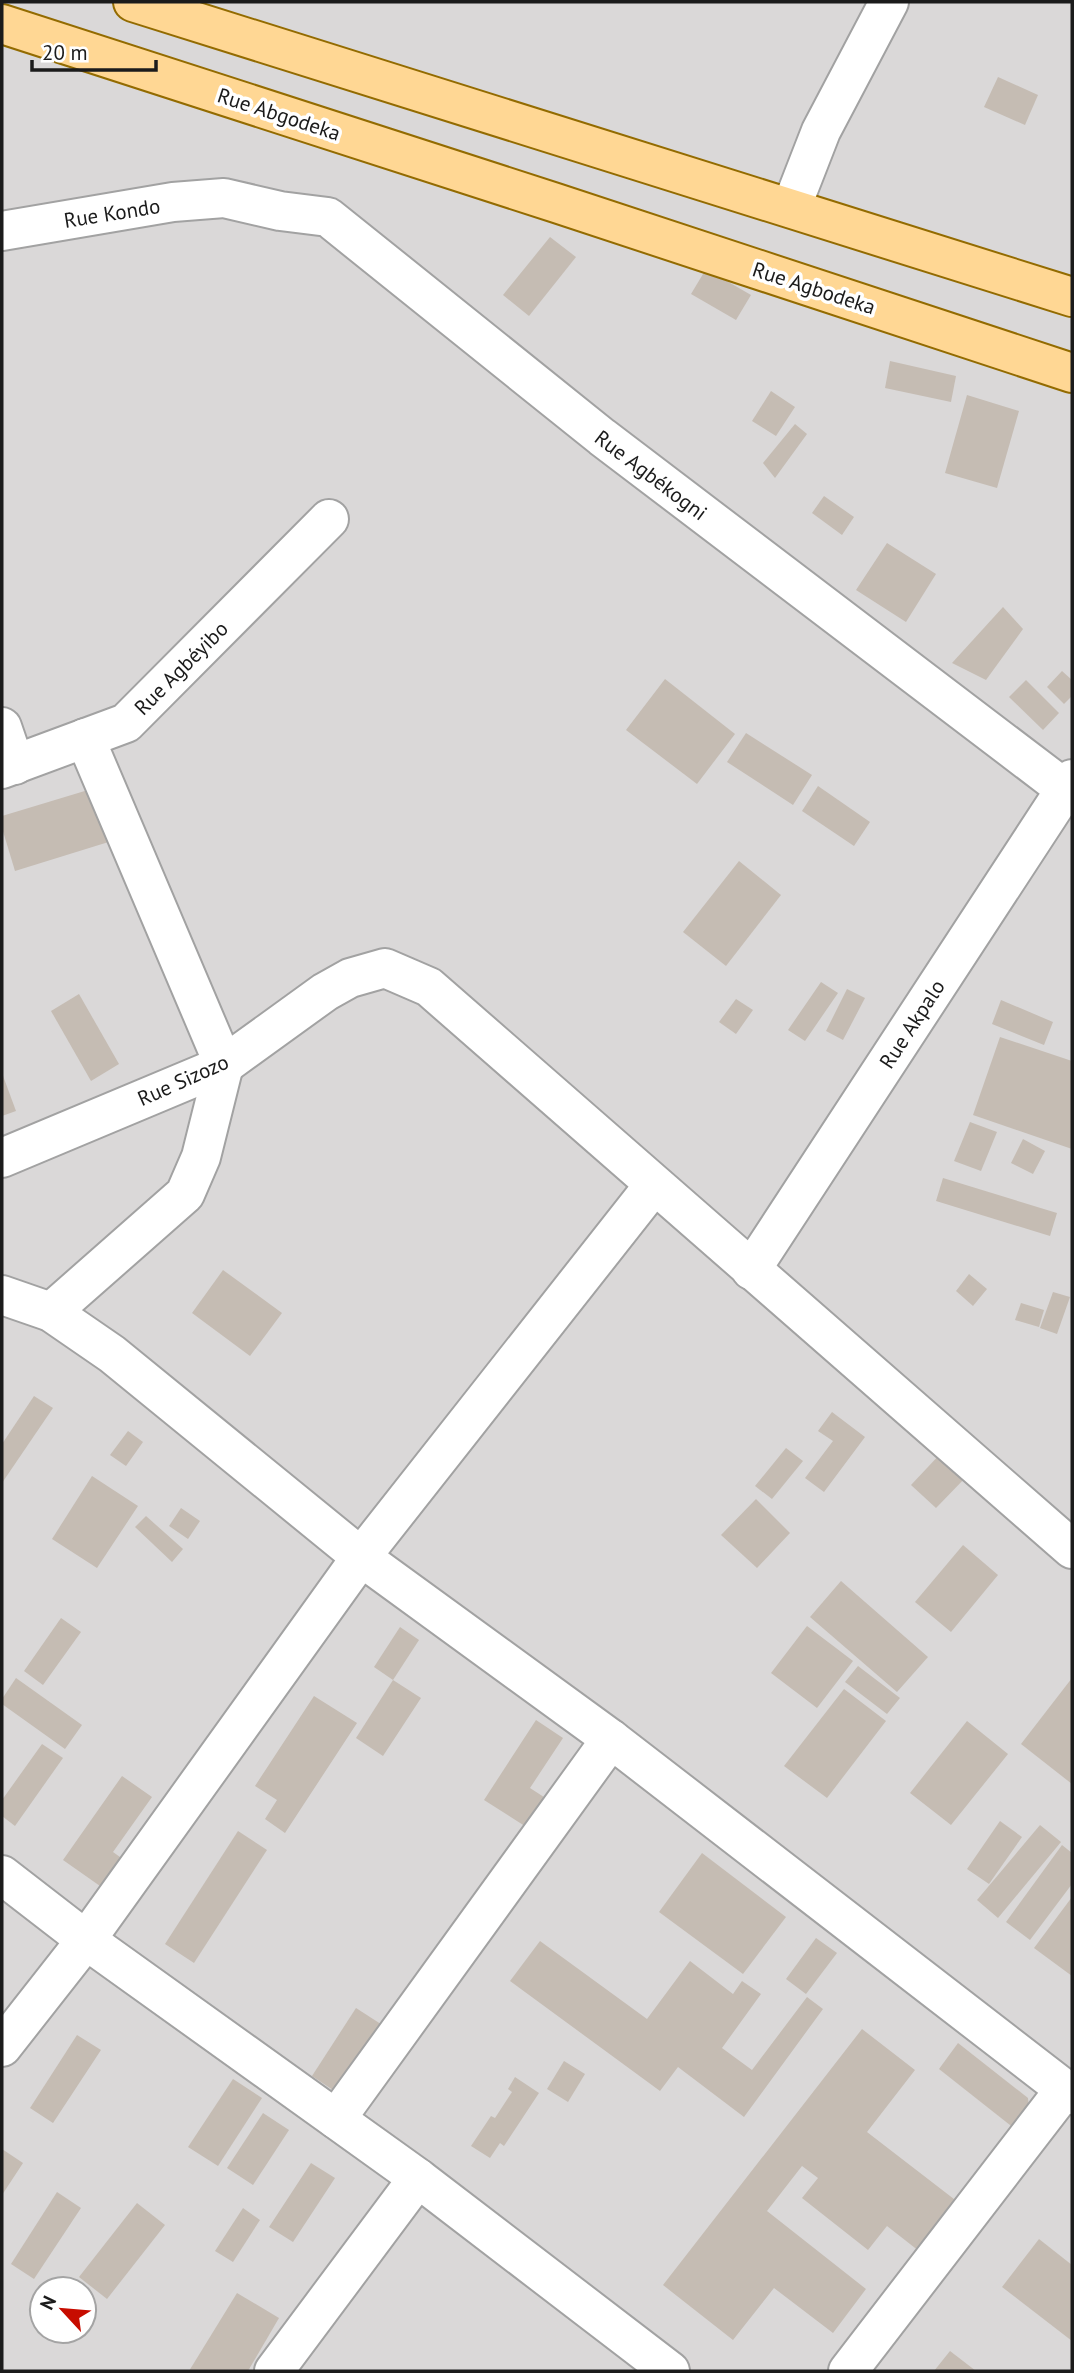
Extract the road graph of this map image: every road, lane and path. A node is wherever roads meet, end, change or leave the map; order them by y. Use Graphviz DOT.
graph roads {
  1 [pos="134,2"];
  2 [pos="889,2"];
  3 [pos="2,24"];
  4 [pos="224,198"];
  5 [pos="556,202"];
  6 [pos="791,208"];
  7 [pos="2,231"];
  8 [pos="1072,297"];
  9 [pos="1072,373"];
  10 [pos="329,519"];
  11 [pos="2,727"];
  12 [pos="85,738"];
  13 [pos="9,767"];
  14 [pos="1069,784"];
  15 [pos="224,1065"];
  16 [pos="2,1158"];
  17 [pos="654,1185"];
  18 [pos="751,1270"];
  19 [pos="2,1295"];
  20 [pos="51,1312"];
  21 [pos="1072,1549"];
  22 [pos="361,1557"];
  23 [pos="611,1739"];
  24 [pos="2,1875"];
  25 [pos="86,1940"];
  26 [pos="2,2048"];
  27 [pos="1069,2092"];
  28 [pos="336,2119"];
  29 [pos="418,2178"];
  30 [pos="274,2371"];
  31 [pos="670,2371"];
  32 [pos="848,2371"];
  1 -- 6 [label="main road"];
  2 -- 6 [label="street"];
  3 -- 5 [label="main road, Rue Abgodeka"];
  4 -- 7 [label="street, Rue Kondo"];
  4 -- 14 [label="street, Rue Agbékogni"];
  5 -- 9 [label="main road, Rue Agbodeka"];
  6 -- 8 [label="main road"];
  10 -- 12 [label="street, Rue Agbéyibo"];
  11 -- 13 [label="street"];
  12 -- 13 [label="street, Rue Agbéyibo"];
  12 -- 15 [label="street"];
  14 -- 18 [label="street, Rue Akpalo"];
  15 -- 16 [label="street, Rue Sizozo"];
  15 -- 17 [label="street, Rue Sizozo"];
  15 -- 20 [label="street"];
  17 -- 18 [label="street, Rue Sizozo"];
  17 -- 22 [label="street"];
  18 -- 21 [label="street, Rue Sizozo"];
  19 -- 20 [label="street"];
  20 -- 22 [label="street"];
  22 -- 23 [label="street"];
  22 -- 25 [label="street"];
  23 -- 27 [label="street"];
  23 -- 28 [label="street"];
  24 -- 25 [label="street"];
  25 -- 26 [label="street"];
  25 -- 28 [label="street"];
  27 -- 32 [label="street"];
  28 -- 29 [label="street"];
  29 -- 30 [label="street"];
  29 -- 31 [label="street"];
}
